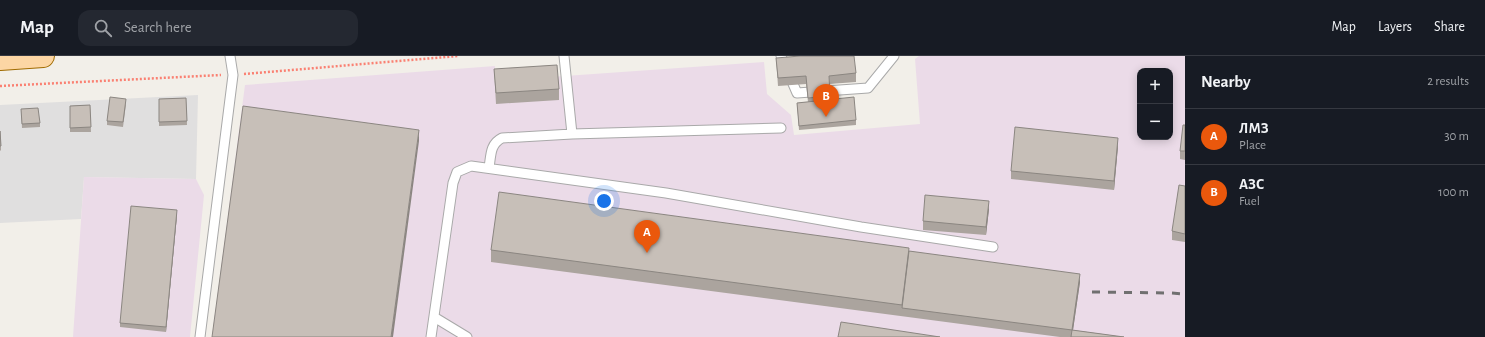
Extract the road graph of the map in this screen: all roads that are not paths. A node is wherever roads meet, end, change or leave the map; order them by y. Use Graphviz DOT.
graph roads {
  1 [pos="43,56"];
  2 [pos="230,56"];
  3 [pos="564,56"];
  4 [pos="780,56"];
  5 [pos="894,56"];
  6 [pos="0,59"];
  7 [pos="781,128"];
  8 [pos="572,134"];
  9 [pos="489,168"];
  10 [pos="993,247"];
  11 [pos="434,317"];
  12 [pos="200,337"];
  13 [pos="432,337"];
  14 [pos="466,337"];
  1 -- 6 [label="main road"];
  2 -- 12 [label="lane"];
  3 -- 8 [label="lane"];
  4 -- 5 [label="lane"];
  7 -- 8 [label="lane"];
  8 -- 9 [label="lane"];
  9 -- 10 [label="lane"];
  9 -- 11 [label="lane"];
  11 -- 13 [label="lane"];
  11 -- 14 [label="lane"];
}
